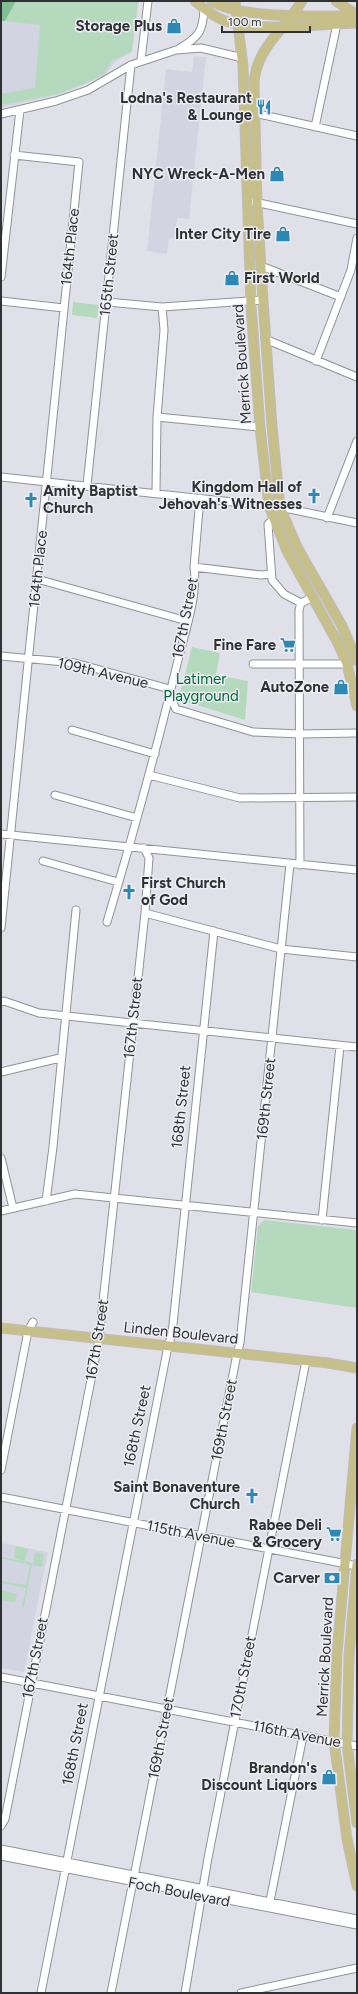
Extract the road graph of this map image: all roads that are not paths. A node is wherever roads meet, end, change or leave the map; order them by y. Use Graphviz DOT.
graph roads {
  1 [pos="148,1"];
  2 [pos="195,1"];
  3 [pos="212,1"];
  4 [pos="235,1"];
  5 [pos="302,1"];
  6 [pos="336,1"];
  7 [pos="204,9"];
  8 [pos="236,11"];
  9 [pos="292,14"];
  10 [pos="357,15"];
  11 [pos="357,23"];
  12 [pos="238,24"];
  13 [pos="337,24"];
  14 [pos="282,26"];
  15 [pos="176,50"];
  16 [pos="243,58"];
  17 [pos="141,60"];
  18 [pos="131,65"];
  19 [pos="20,110"];
  20 [pos="254,112"];
  21 [pos="1,114"];
  22 [pos="315,127"];
  23 [pos="357,136"];
  24 [pos="14,155"];
  25 [pos="252,202"];
  26 [pos="357,224"];
  27 [pos="357,238"];
  28 [pos="261,266"];
  29 [pos="1,277"];
  30 [pos="341,297"];
  31 [pos="251,300"];
  32 [pos="262,300"];
  33 [pos="1,301"];
  34 [pos="107,302"];
  35 [pos="162,307"];
  36 [pos="64,308"];
  37 [pos="265,339"];
  38 [pos="316,361"];
  39 [pos="357,377"];
  40 [pos="157,417"];
  41 [pos="260,427"];
  42 [pos="357,441"];
  43 [pos="1,477"];
  44 [pos="47,481"];
  45 [pos="87,485"];
  46 [pos="156,493"];
  47 [pos="200,498"];
  48 [pos="269,506"];
  49 [pos="280,507"];
  50 [pos="328,518"];
  51 [pos="274,519"];
  52 [pos="357,523"];
  53 [pos="194,567"];
  54 [pos="271,574"];
  55 [pos="36,579"];
  56 [pos="314,596"];
  57 [pos="301,603"];
  58 [pos="187,621"];
  59 [pos="1,656"];
  60 [pos="28,658"];
  61 [pos="357,661"];
  62 [pos="253,664"];
  63 [pos="300,664"];
  64 [pos="347,664"];
  65 [pos="169,696"];
  66 [pos="356,696"];
  67 [pos="357,706"];
  68 [pos="72,730"];
  69 [pos="357,733"];
  70 [pos="300,734"];
  71 [pos="155,754"];
  72 [pos="149,775"];
  73 [pos="55,795"];
  74 [pos="357,797"];
  75 [pos="300,798"];
  76 [pos="137,818"];
  77 [pos="1,834"];
  78 [pos="10,835"];
  79 [pos="129,846"];
  80 [pos="144,848"];
  81 [pos="43,861"];
  82 [pos="290,864"];
  83 [pos="300,865"];
  84 [pos="357,870"];
  85 [pos="118,882"];
  86 [pos="76,910"];
  87 [pos="145,913"];
  88 [pos="107,922"];
  89 [pos="1,928"];
  90 [pos="214,931"];
  91 [pos="281,949"];
  92 [pos="357,957"];
  93 [pos="1,1002"];
  94 [pos="65,1017"];
  95 [pos="133,1024"];
  96 [pos="203,1031"];
  97 [pos="272,1038"];
  98 [pos="340,1046"];
  99 [pos="357,1048"];
  100 [pos="60,1058"];
  101 [pos="1,1072"];
  102 [pos="1,1158"];
  103 [pos="115,1198"];
  104 [pos="46,1201"];
  105 [pos="185,1206"];
  106 [pos="13,1208"];
  107 [pos="1,1211"];
  108 [pos="254,1213"];
  109 [pos="322,1220"];
  110 [pos="357,1223"];
  111 [pos="33,1322"];
  112 [pos="1,1328"];
  113 [pos="28,1331"];
  114 [pos="99,1338"];
  115 [pos="168,1346"];
  116 [pos="237,1354"];
  117 [pos="306,1362"];
  118 [pos="357,1368"];
  119 [pos="357,1428"];
  120 [pos="1,1470"];
  121 [pos="1,1497"];
  122 [pos="64,1510"];
  123 [pos="132,1522"];
  124 [pos="200,1536"];
  125 [pos="269,1549"];
  126 [pos="344,1564"];
  127 [pos="357,1565"];
  128 [pos="337,1658"];
  129 [pos="349,1658"];
  130 [pos="1,1677"];
  131 [pos="30,1683"];
  132 [pos="98,1696"];
  133 [pos="167,1709"];
  134 [pos="234,1722"];
  135 [pos="303,1736"];
  136 [pos="334,1742"];
  137 [pos="347,1744"];
  138 [pos="357,1746"];
  139 [pos="357,1823"];
  140 [pos="1,1826"];
  141 [pos="1,1849"];
  142 [pos="1,1856"];
  143 [pos="65,1866"];
  144 [pos="134,1879"];
  145 [pos="357,1886"];
  146 [pos="202,1892"];
  147 [pos="269,1905"];
  148 [pos="357,1919"];
  149 [pos="357,1925"];
  150 [pos="357,1968"];
  151 [pos="41,1993"];
  152 [pos="111,1993"];
  153 [pos="185,1993"];
  154 [pos="241,1993"];
  1 -- 17 [label="street"];
  2 -- 7 [label="main road"];
  3 -- 8 [label="main road"];
  4 -- 8 [label="main road, Merrick Boulevard"];
  5 -- 9 [label="main road"];
  6 -- 10 [label="main road"];
  7 -- 12 [label="main road"];
  7 -- 15 [label="street"];
  8 -- 9 [label="main road"];
  8 -- 12 [label="main road, Merrick Boulevard"];
  9 -- 10 [label="main road"];
  9 -- 14 [label="main road"];
  11 -- 13 [label="main road"];
  12 -- 14 [label="main road"];
  12 -- 16 [label="main road, Merrick Boulevard"];
  13 -- 14 [label="main road"];
  13 -- 22 [label="street"];
  14 -- 20 [label="main road, Merrick Boulevard"];
  15 -- 16 [label="street"];
  15 -- 17 [label="street"];
  16 -- 25 [label="main road, Merrick Boulevard"];
  17 -- 18 [label="street"];
  18 -- 19 [label="street"];
  18 -- 34 [label="street, 165th Street"];
  19 -- 21 [label="street"];
  19 -- 24 [label="street"];
  20 -- 22 [label="street"];
  20 -- 25 [label="main road, Merrick Boulevard"];
  22 -- 23 [label="street"];
  24 -- 29 [label="street"];
  24 -- 36 [label="street, 164th Place"];
  25 -- 26 [label="street"];
  25 -- 28 [label="main road, Merrick Boulevard"];
  25 -- 31 [label="main road, Merrick Boulevard"];
  27 -- 30 [label="street"];
  28 -- 30 [label="street"];
  28 -- 32 [label="main road, Merrick Boulevard"];
  30 -- 38 [label="street"];
  31 -- 32 [label="street"];
  31 -- 35 [label="street"];
  31 -- 41 [label="main road, Merrick Boulevard"];
  32 -- 37 [label="main road, Merrick Boulevard"];
  33 -- 36 [label="street"];
  34 -- 35 [label="street"];
  34 -- 45 [label="street, 165th Street"];
  35 -- 40 [label="street"];
  36 -- 44 [label="street, 164th Place"];
  37 -- 38 [label="street"];
  37 -- 49 [label="main road, Merrick Boulevard"];
  38 -- 39 [label="street"];
  40 -- 41 [label="street"];
  40 -- 46 [label="street"];
  41 -- 48 [label="main road, Merrick Boulevard"];
  42 -- 50 [label="street"];
  43 -- 44 [label="street"];
  44 -- 45 [label="street"];
  44 -- 55 [label="street, 164th Place"];
  45 -- 46 [label="street"];
  46 -- 47 [label="street"];
  47 -- 48 [label="street"];
  47 -- 53 [label="street, 167th Street"];
  48 -- 49 [label="street"];
  48 -- 51 [label="main road, Merrick Boulevard"];
  49 -- 50 [label="street"];
  49 -- 61 [label="main road, Merrick Boulevard"];
  50 -- 52 [label="street"];
  51 -- 54 [label="street"];
  51 -- 56 [label="main road, Merrick Boulevard"];
  53 -- 54 [label="street"];
  53 -- 58 [label="street, 167th Street"];
  54 -- 57 [label="street"];
  55 -- 58 [label="street"];
  55 -- 60 [label="street, 164th Place"];
  56 -- 57 [label="street"];
  56 -- 64 [label="main road, Merrick Boulevard"];
  57 -- 63 [label="street"];
  58 -- 65 [label="street, 167th Street"];
  59 -- 60 [label="street, 109th Avenue"];
  60 -- 65 [label="street, 109th Avenue"];
  60 -- 78 [label="street, 164th Place"];
  62 -- 63 [label="street"];
  63 -- 64 [label="street"];
  63 -- 70 [label="street"];
  64 -- 66 [label="main road, Merrick Boulevard"];
  65 -- 70 [label="street, 109th Avenue"];
  65 -- 71 [label="street, 167th Street"];
  66 -- 67 [label="main road, Merrick Boulevard"];
  68 -- 71 [label="street"];
  69 -- 70 [label="street, 109th Avenue"];
  70 -- 75 [label="street"];
  71 -- 72 [label="street, 167th Street"];
  72 -- 75 [label="street"];
  72 -- 76 [label="street, 167th Street"];
  73 -- 76 [label="street"];
  74 -- 75 [label="street"];
  75 -- 83 [label="street"];
  76 -- 79 [label="street, 167th Street"];
  77 -- 78 [label="street"];
  78 -- 79 [label="street"];
  78 -- 89 [label="street, 164th Place"];
  79 -- 80 [label="street"];
  79 -- 85 [label="street, 167th Street"];
  80 -- 82 [label="street"];
  80 -- 87 [label="street, 167th Street"];
  81 -- 85 [label="street"];
  82 -- 83 [label="street"];
  82 -- 91 [label="street, 169th Street"];
  83 -- 84 [label="street"];
  85 -- 88 [label="street, 167th Street"];
  86 -- 94 [label="street"];
  87 -- 90 [label="street"];
  87 -- 95 [label="street, 167th Street"];
  90 -- 91 [label="street"];
  90 -- 96 [label="street, 168th Street"];
  91 -- 92 [label="street"];
  91 -- 97 [label="street, 169th Street"];
  93 -- 94 [label="street"];
  94 -- 95 [label="street"];
  94 -- 100 [label="street"];
  95 -- 96 [label="street"];
  95 -- 103 [label="street, 167th Street"];
  96 -- 97 [label="street"];
  96 -- 105 [label="street, 168th Street"];
  97 -- 98 [label="street"];
  97 -- 108 [label="street, 169th Street"];
  98 -- 99 [label="street"];
  98 -- 109 [label="street"];
  100 -- 101 [label="street"];
  100 -- 104 [label="street"];
  102 -- 106 [label="street"];
  103 -- 104 [label="street"];
  103 -- 105 [label="street"];
  103 -- 114 [label="street, 167th Street"];
  104 -- 106 [label="street"];
  105 -- 108 [label="street"];
  105 -- 115 [label="street, 168th Street"];
  106 -- 107 [label="street"];
  108 -- 109 [label="street"];
  108 -- 116 [label="street, 169th Street"];
  109 -- 110 [label="street"];
  111 -- 113 [label="street"];
  112 -- 113 [label="main road, Linden Boulevard"];
  113 -- 114 [label="main road, Linden Boulevard"];
  113 -- 120 [label="street"];
  114 -- 115 [label="main road, Linden Boulevard"];
  114 -- 122 [label="street, 167th Street"];
  115 -- 116 [label="main road, Linden Boulevard"];
  115 -- 123 [label="street, 168th Street"];
  116 -- 117 [label="main road, Linden Boulevard"];
  116 -- 124 [label="street, 169th Street"];
  117 -- 118 [label="main road, Linden Boulevard"];
  117 -- 125 [label="street, 170th Street"];
  119 -- 126 [label="main road, Merrick Boulevard"];
  121 -- 122 [label="street, 115th Avenue"];
  122 -- 123 [label="street, 115th Avenue"];
  122 -- 131 [label="street, 167th Street"];
  123 -- 124 [label="street, 115th Avenue"];
  123 -- 132 [label="street, 168th Street"];
  124 -- 125 [label="street, 115th Avenue"];
  124 -- 133 [label="street, 169th Street"];
  125 -- 126 [label="street, 115th Avenue"];
  125 -- 134 [label="street, 170th Street"];
  126 -- 127 [label="street, 115th Avenue"];
  126 -- 128 [label="main road, Merrick Boulevard"];
  127 -- 129 [label="main road, Merrick Boulevard"];
  128 -- 129 [label="main road"];
  128 -- 136 [label="main road, Merrick Boulevard"];
  129 -- 137 [label="main road, Merrick Boulevard"];
  130 -- 131 [label="street, 116th Avenue"];
  131 -- 132 [label="street, 116th Avenue"];
  131 -- 140 [label="street, 167th Street"];
  132 -- 133 [label="street, 116th Avenue"];
  132 -- 143 [label="street, 168th Street"];
  133 -- 134 [label="street, 116th Avenue"];
  133 -- 144 [label="street, 169th Street"];
  134 -- 135 [label="street, 116th Avenue"];
  134 -- 146 [label="street, 170th Street"];
  135 -- 136 [label="street, 116th Avenue"];
  135 -- 147 [label="street"];
  136 -- 137 [label="street, 116th Avenue"];
  136 -- 145 [label="main road, Merrick Boulevard"];
  137 -- 138 [label="street, 116th Avenue"];
  137 -- 139 [label="main road, Merrick Boulevard"];
  141 -- 143 [label="street, Foch Boulevard"];
  142 -- 143 [label="street, Foch Boulevard"];
  143 -- 144 [label="street, Foch Boulevard"];
  143 -- 151 [label="street, 168th Street"];
  144 -- 146 [label="street, Foch Boulevard"];
  144 -- 152 [label="street, 169th Street"];
  146 -- 147 [label="street, Foch Boulevard"];
  146 -- 153 [label="street, 170th Street"];
  147 -- 148 [label="street, Foch Boulevard"];
  147 -- 149 [label="street, Foch Boulevard"];
  150 -- 154 [label="street"];
}
